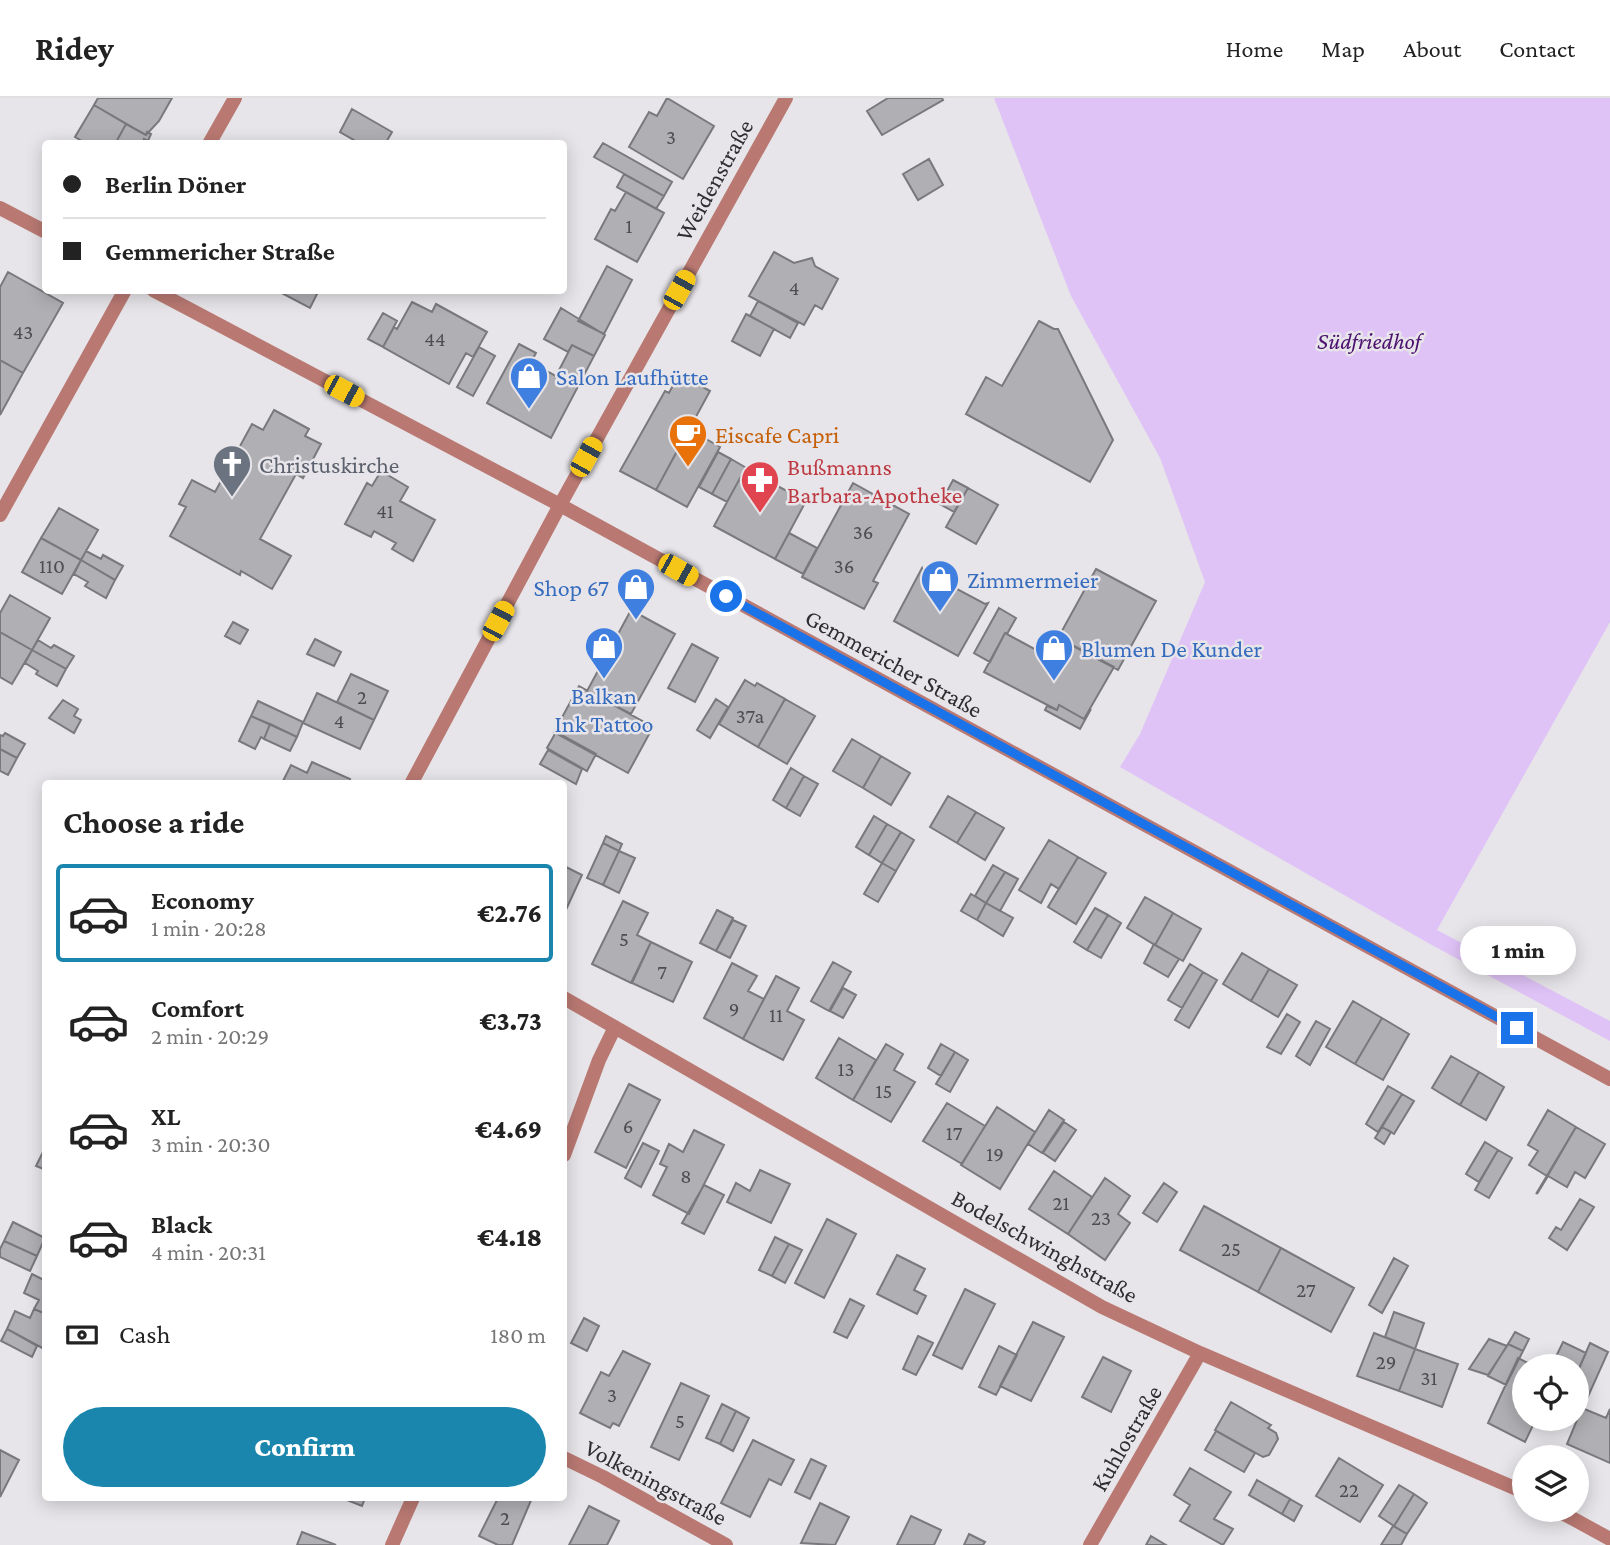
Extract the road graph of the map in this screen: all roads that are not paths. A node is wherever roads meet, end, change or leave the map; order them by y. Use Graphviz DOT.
graph roads {
  1 [pos="234,98"];
  2 [pos="786,98"];
  3 [pos="211,140"];
  4 [pos="0,208"];
  5 [pos="42,230"];
  6 [pos="123,294"];
  7 [pos="161,294"];
  8 [pos="560,505"];
  9 [pos="0,515"];
  10 [pos="413,780"];
  11 [pos="567,1000"];
  12 [pos="615,1027"];
  13 [pos="1610,1079"];
  14 [pos="567,1147"];
  15 [pos="1200,1353"];
  16 [pos="567,1459"];
  17 [pos="1512,1487"];
  18 [pos="412,1501"];
  19 [pos="1579,1522"];
  20 [pos="1610,1539"];
  21 [pos="392,1545"];
  22 [pos="726,1545"];
  23 [pos="1090,1545"];
  1 -- 3 [label="street"];
  2 -- 8 [label="street, Weidenstraße"];
  4 -- 5 [label="street"];
  6 -- 9 [label="street"];
  7 -- 8 [label="street, Gemmericher Straße"];
  8 -- 10 [label="street, Weidenstraße"];
  8 -- 13 [label="street, Gemmericher Straße"];
  11 -- 12 [label="street, Bodelschwinghstraße"];
  12 -- 14 [label="street"];
  12 -- 15 [label="street, Bodelschwinghstraße"];
  15 -- 17 [label="street, Bodelschwinghstraße"];
  15 -- 23 [label="street, Kuhlostraße"];
  16 -- 22 [label="street, Volkeningstraße"];
  18 -- 21 [label="street"];
  19 -- 20 [label="street"];
}
